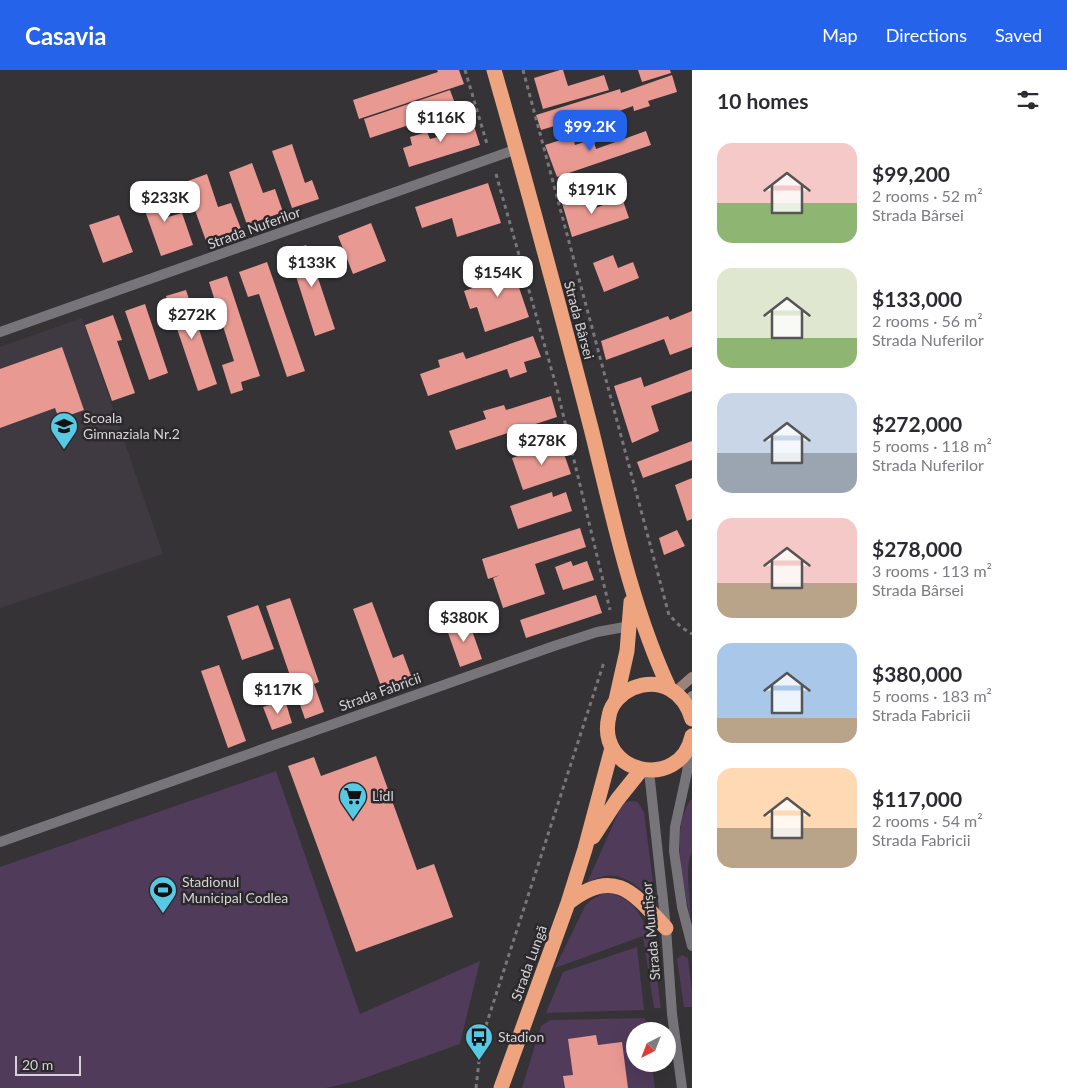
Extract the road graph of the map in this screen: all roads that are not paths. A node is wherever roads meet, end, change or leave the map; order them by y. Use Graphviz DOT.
graph roads {
  1 [pos="494,70"];
  2 [pos="517,149"];
  3 [pos="0,332"];
  4 [pos="629,578"];
  5 [pos="630,626"];
  6 [pos="692,677"];
  7 [pos="672,690"];
  8 [pos="616,700"];
  9 [pos="689,700"];
  10 [pos="692,719"];
  11 [pos="691,738"];
  12 [pos="612,748"];
  13 [pos="645,770"];
  14 [pos="0,842"];
  15 [pos="585,849"];
  16 [pos="568,903"];
  17 [pos="666,928"];
  18 [pos="692,946"];
  19 [pos="501,1088"];
  20 [pos="682,1088"];
  1 -- 2 [label="highway, Strada Bârsei"];
  2 -- 3 [label="street, Strada Nuferilor"];
  2 -- 4 [label="highway, Strada Bârsei"];
  4 -- 5 [label="highway, Strada Bârsei"];
  4 -- 7 [label="highway, Strada Bârsei"];
  5 -- 8 [label="highway, Strada Bârsei"];
  5 -- 14 [label="street, Strada Fabricii"];
  6 -- 7 [label="main road"];
  7 -- 8 [label="highway"];
  7 -- 9 [label="highway, Strada Bârsei"];
  8 -- 12 [label="highway, Strada Bârsei"];
  9 -- 10 [label="highway"];
  11 -- 13 [label="highway"];
  11 -- 18 [label="street"];
  12 -- 13 [label="highway"];
  12 -- 15 [label="highway"];
  13 -- 15 [label="highway"];
  13 -- 17 [label="street, Strada Muntișor"];
  15 -- 16 [label="highway, Strada Lungă"];
  16 -- 17 [label="highway"];
  16 -- 19 [label="highway, Strada Lungă"];
  17 -- 20 [label="street, Strada Muntișor"];
}
